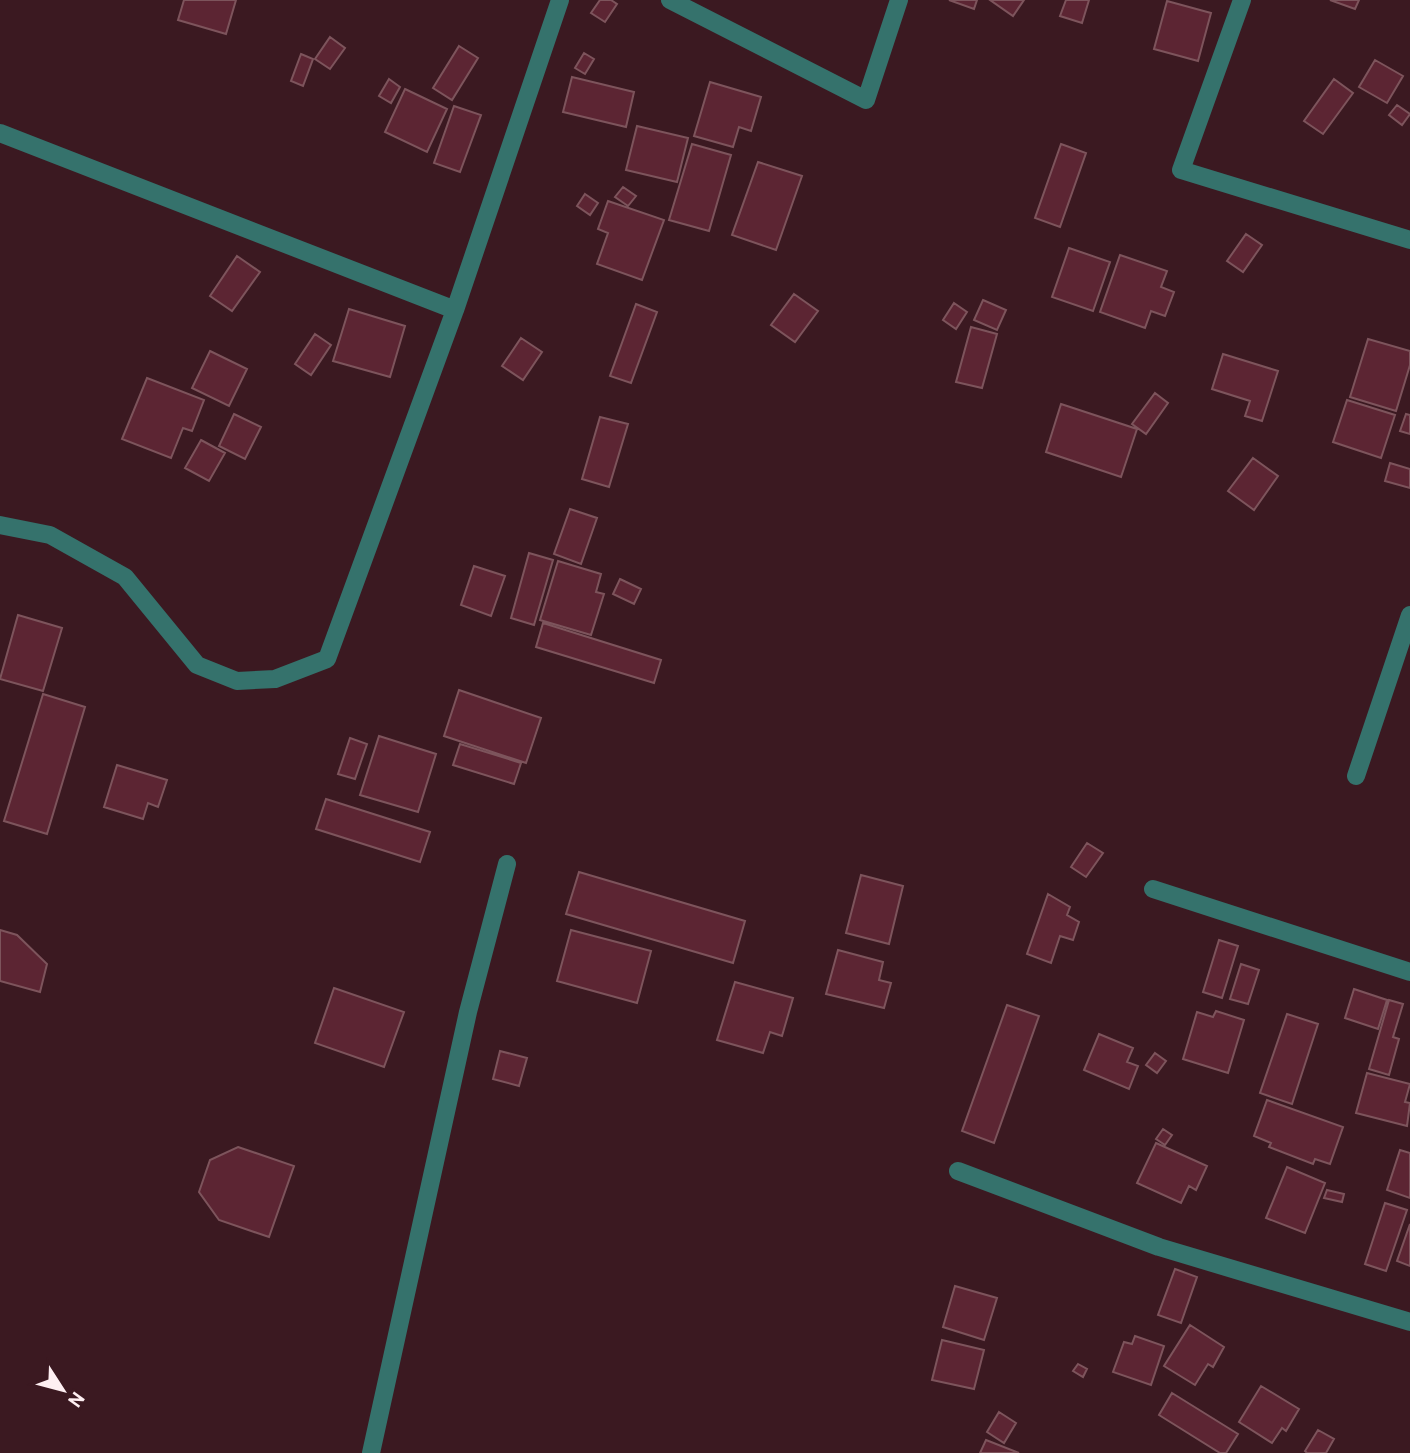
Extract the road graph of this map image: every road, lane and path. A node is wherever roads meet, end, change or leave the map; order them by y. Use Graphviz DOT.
graph roads {
  1 [pos="560,0"];
  2 [pos="670,0"];
  3 [pos="899,0"];
  4 [pos="1242,0"];
  5 [pos="0,133"];
  6 [pos="1410,240"];
  7 [pos="454,310"];
  8 [pos="0,525"];
  9 [pos="1410,615"];
  10 [pos="1356,776"];
  11 [pos="507,864"];
  12 [pos="1153,889"];
  13 [pos="1410,972"];
  14 [pos="958,1171"];
  15 [pos="1410,1322"];
  16 [pos="370,1453"];
  1 -- 7 [label="street"];
  2 -- 3 [label="street"];
  4 -- 6 [label="street"];
  5 -- 7 [label="street"];
  7 -- 8 [label="street"];
  9 -- 10 [label="street"];
  11 -- 16 [label="street"];
  12 -- 13 [label="street"];
  14 -- 15 [label="street"];
}
